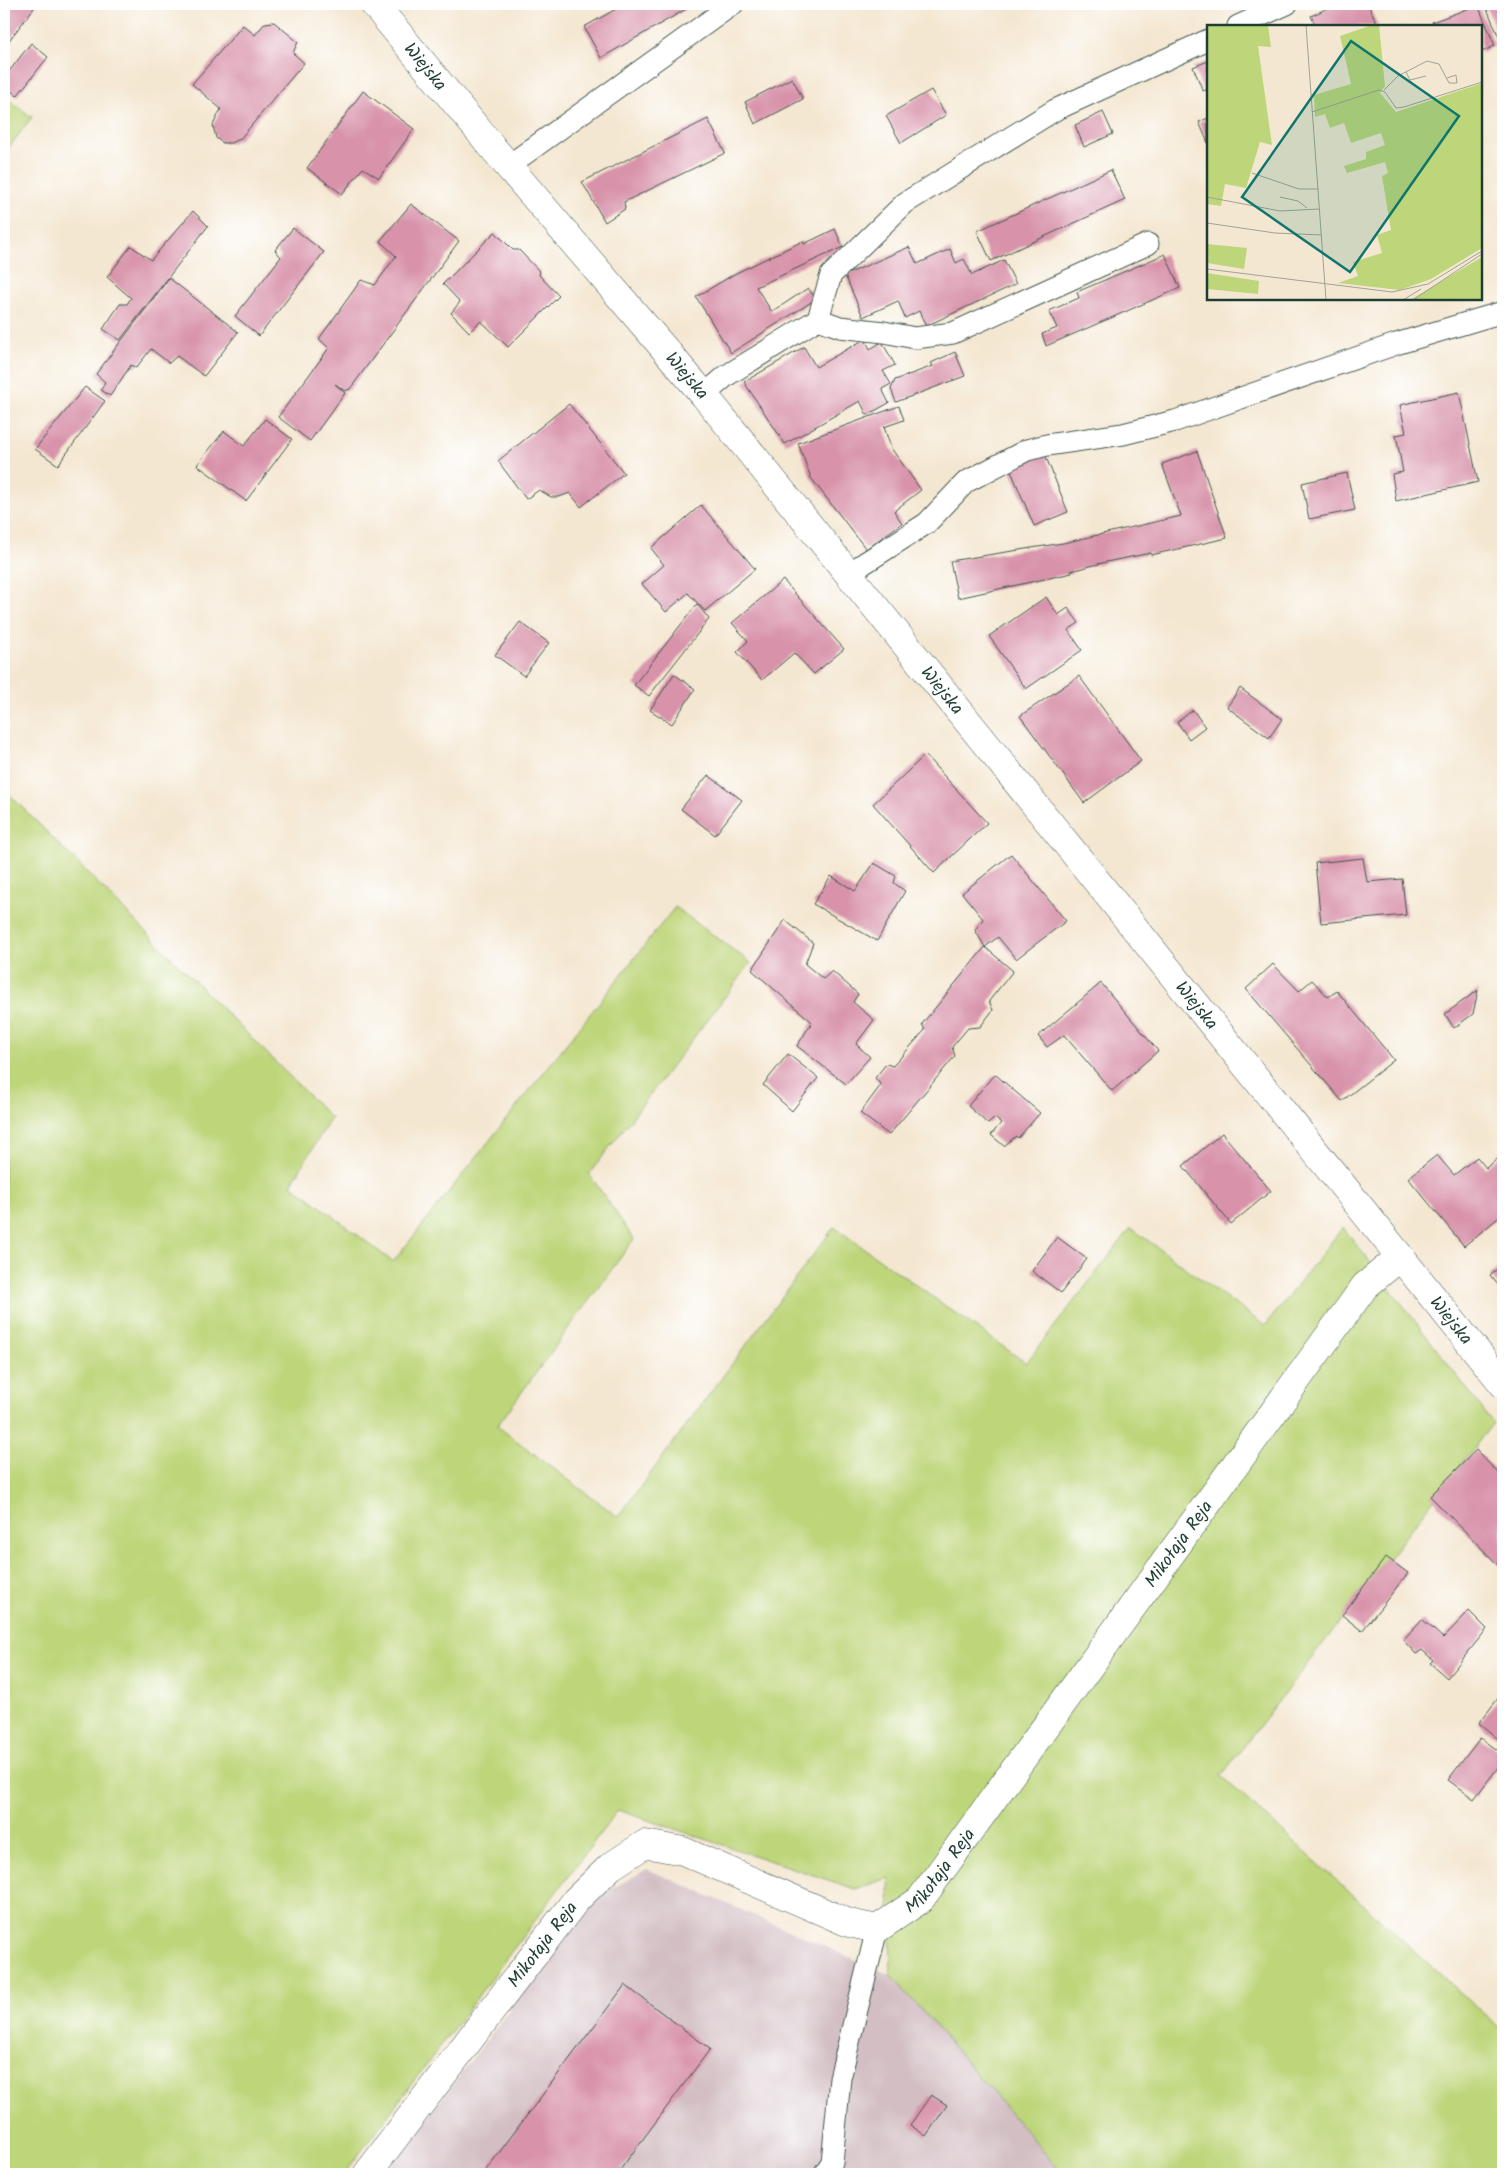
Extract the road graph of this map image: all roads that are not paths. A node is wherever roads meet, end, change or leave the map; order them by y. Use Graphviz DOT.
graph roads {
  1 [pos="374,4"];
  2 [pos="733,4"];
  3 [pos="1288,4"];
  4 [pos="1240,25"];
  5 [pos="1207,40"];
  6 [pos="508,166"];
  7 [pos="1148,244"];
  8 [pos="1503,312"];
  9 [pos="818,319"];
  10 [pos="704,395"];
  11 [pos="848,573"];
  12 [pos="1400,1257"];
  13 [pos="1503,1384"];
  14 [pos="877,1929"];
  15 [pos="367,2174"];
  16 [pos="824,2174"];
  1 -- 6 [label="street, Wiejska"];
  2 -- 6 [label="lane"];
  3 -- 4 [label="lane"];
  5 -- 9 [label="lane"];
  6 -- 10 [label="street, Wiejska"];
  7 -- 9 [label="lane"];
  8 -- 11 [label="lane"];
  9 -- 10 [label="lane"];
  10 -- 11 [label="street, Wiejska"];
  11 -- 12 [label="street, Wiejska"];
  12 -- 13 [label="street, Wiejska"];
  12 -- 14 [label="street, Mikołaja Reja"];
  14 -- 15 [label="street, Mikołaja Reja"];
  14 -- 16 [label="lane"];
}
